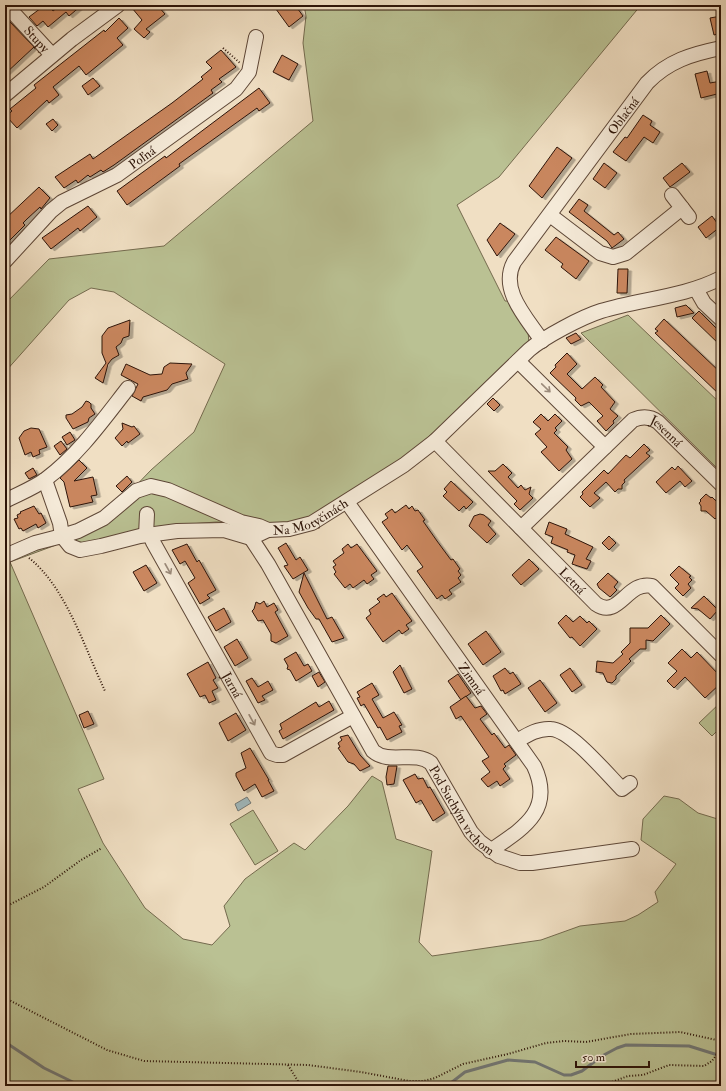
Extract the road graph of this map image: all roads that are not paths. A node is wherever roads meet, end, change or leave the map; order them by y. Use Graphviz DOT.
graph roads {
  1 [pos="6,5"];
  2 [pos="118,5"];
  3 [pos="256,37"];
  4 [pos="721,48"];
  5 [pos="52,55"];
  6 [pos="5,95"];
  7 [pos="672,195"];
  8 [pos="550,215"];
  9 [pos="5,261"];
  10 [pos="721,278"];
  11 [pos="696,289"];
  12 [pos="721,319"];
  13 [pos="542,341"];
  14 [pos="518,361"];
  15 [pos="128,388"];
  16 [pos="435,442"];
  17 [pos="605,447"];
  18 [pos="45,480"];
  19 [pos="721,484"];
  20 [pos="5,501"];
  21 [pos="347,502"];
  22 [pos="147,514"];
  23 [pos="521,528"];
  24 [pos="268,530"];
  25 [pos="148,535"];
  26 [pos="62,536"];
  27 [pos="251,538"];
  28 [pos="5,556"];
  29 [pos="721,655"];
  30 [pos="353,716"];
  31 [pos="517,741"];
  32 [pos="630,783"];
  33 [pos="632,849"];
  34 [pos="490,851"];
  1 -- 5 [label="street, Stupy"];
  2 -- 5 [label="street"];
  3 -- 9 [label="street, Poľná"];
  4 -- 8 [label="street, Oblačná"];
  5 -- 6 [label="street"];
  7 -- 8 [label="street"];
  8 -- 13 [label="street, Oblačná"];
  10 -- 11 [label="street, Na Motyčinách"];
  11 -- 12 [label="street"];
  11 -- 13 [label="street, Na Motyčinách"];
  13 -- 14 [label="street, Na Motyčinách"];
  14 -- 16 [label="street, Na Motyčinách"];
  14 -- 17 [label="street, one-way"];
  15 -- 18 [label="street"];
  16 -- 21 [label="street, Na Motyčinách"];
  16 -- 23 [label="street, Letná"];
  17 -- 19 [label="street, Jesenná"];
  17 -- 23 [label="street, Jesenná"];
  18 -- 20 [label="street"];
  18 -- 26 [label="street"];
  21 -- 24 [label="street, Na Motyčinách"];
  21 -- 31 [label="street, Zimná"];
  22 -- 25 [label="street"];
  23 -- 29 [label="street, Letná"];
  24 -- 26 [label="street"];
  24 -- 27 [label="street, Na Motyčinách"];
  25 -- 26 [label="street"];
  25 -- 27 [label="street"];
  25 -- 30 [label="street, Jarná, one-way"];
  26 -- 28 [label="street"];
  27 -- 30 [label="street, Pod Suchým vrchom"];
  30 -- 34 [label="street, Pod Suchým vrchom"];
  31 -- 32 [label="street"];
  31 -- 34 [label="street, Zimná"];
  33 -- 34 [label="street, Pod Suchým vrchom"];
}
